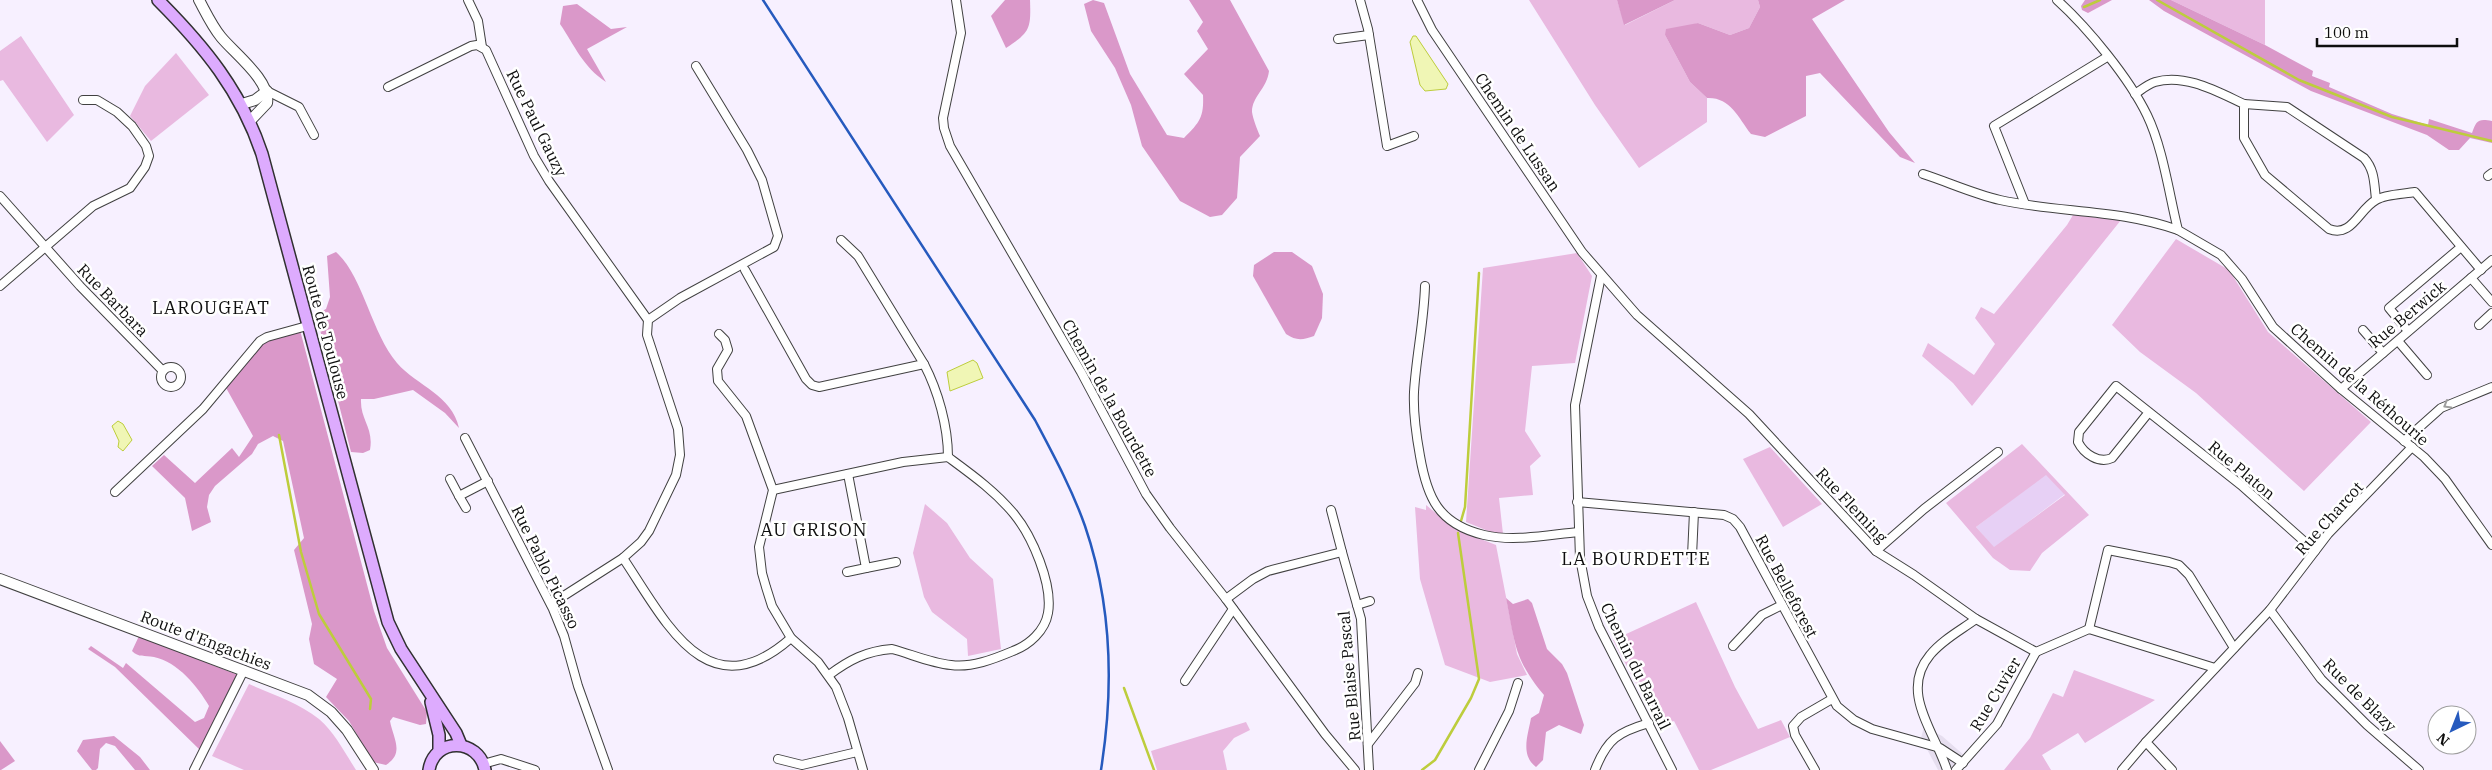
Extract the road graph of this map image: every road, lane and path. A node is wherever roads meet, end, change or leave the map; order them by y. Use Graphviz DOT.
graph roads {
  1 [pos="158,0"];
  2 [pos="199,0"];
  3 [pos="468,0"];
  4 [pos="956,0"];
  5 [pos="1360,0"];
  6 [pos="1417,0"];
  7 [pos="2057,0"];
  8 [pos="1369,35"];
  9 [pos="1338,39"];
  10 [pos="482,47"];
  11 [pos="2107,57"];
  12 [pos="696,66"];
  13 [pos="388,87"];
  14 [pos="267,91"];
  15 [pos="2135,94"];
  16 [pos="83,100"];
  17 [pos="242,104"];
  18 [pos="2244,104"];
  19 [pos="250,120"];
  20 [pos="314,134"];
  21 [pos="1414,136"];
  22 [pos="1923,174"];
  23 [pos="0,196"];
  24 [pos="2376,200"];
  25 [pos="2025,204"];
  26 [pos="2178,230"];
  27 [pos="841,240"];
  28 [pos="2462,247"];
  29 [pos="45,248"];
  30 [pos="2492,260"];
  31 [pos="745,270"];
  32 [pos="2481,270"];
  33 [pos="1601,276"];
  34 [pos="2471,278"];
  35 [pos="0,286"];
  36 [pos="1425,286"];
  37 [pos="2492,302"];
  38 [pos="2492,314"];
  39 [pos="648,320"];
  40 [pos="2479,325"];
  41 [pos="308,326"];
  42 [pos="2363,330"];
  43 [pos="2408,331"];
  44 [pos="719,334"];
  45 [pos="2398,341"];
  46 [pos="2383,353"];
  47 [pos="924,364"];
  48 [pos="163,371"];
  49 [pos="2427,375"];
  50 [pos="2492,387"];
  51 [pos="2340,389"];
  52 [pos="2149,412"];
  53 [pos="465,438"];
  54 [pos="2404,441"];
  55 [pos="2412,447"];
  56 [pos="1998,452"];
  57 [pos="948,457"];
  58 [pos="848,474"];
  59 [pos="450,479"];
  60 [pos="488,481"];
  61 [pos="773,490"];
  62 [pos="115,492"];
  63 [pos="459,496"];
  64 [pos="1577,502"];
  65 [pos="466,508"];
  66 [pos="1331,510"];
  67 [pos="1694,512"];
  68 [pos="1578,532"];
  69 [pos="2492,544"];
  70 [pos="1876,551"];
  71 [pos="2315,551"];
  72 [pos="1342,552"];
  73 [pos="1692,556"];
  74 [pos="623,558"];
  75 [pos="896,562"];
  76 [pos="866,568"];
  77 [pos="847,572"];
  78 [pos="0,579"];
  79 [pos="1226,598"];
  80 [pos="1370,601"];
  81 [pos="551,604"];
  82 [pos="1357,605"];
  83 [pos="1782,605"];
  84 [pos="1233,609"];
  85 [pos="2270,610"];
  86 [pos="1976,619"];
  87 [pos="2089,629"];
  88 [pos="791,638"];
  89 [pos="1733,646"];
  90 [pos="2234,648"];
  91 [pos="2036,652"];
  92 [pos="2215,668"];
  93 [pos="244,670"];
  94 [pos="1418,673"];
  95 [pos="829,674"];
  96 [pos="1185,681"];
  97 [pos="1518,683"];
  98 [pos="428,693"];
  99 [pos="1832,699"];
  100 [pos="1649,723"];
  101 [pos="2146,742"];
  102 [pos="1368,744"];
  103 [pos="462,745"];
  104 [pos="1940,748"];
  105 [pos="439,751"];
  106 [pos="857,752"];
  107 [pos="778,760"];
  108 [pos="1963,763"];
  109 [pos="484,767"];
  110 [pos="428,769"];
  111 [pos="194,770"];
  112 [pos="373,770"];
  113 [pos="535,770"];
  114 [pos="608,770"];
  115 [pos="863,770"];
  116 [pos="1355,770"];
  117 [pos="1369,770"];
  118 [pos="1479,770"];
  119 [pos="1595,770"];
  120 [pos="1672,770"];
  121 [pos="1815,770"];
  122 [pos="1947,770"];
  123 [pos="1956,770"];
  124 [pos="2122,770"];
  125 [pos="2172,770"];
  126 [pos="2419,770"];
  1 -- 17 [label="main road, Route de Toulouse"];
  2 -- 14 [label="street"];
  3 -- 10 [label="street"];
  4 -- 79 [label="street, Chemin de la Bourdette"];
  5 -- 8 [label="street"];
  6 -- 33 [label="street, Chemin de Lussan"];
  7 -- 11 [label="street"];
  8 -- 9 [label="street"];
  8 -- 21 [label="street"];
  10 -- 13 [label="street"];
  10 -- 39 [label="street, Rue Paul Gauzy"];
  11 -- 15 [label="street"];
  11 -- 25 [label="street"];
  12 -- 39 [label="street"];
  14 -- 17 [label="street"];
  14 -- 19 [label="street"];
  14 -- 20 [label="street"];
  15 -- 18 [label="street"];
  15 -- 26 [label="street"];
  16 -- 29 [label="street"];
  17 -- 19 [label="main road, Route de Toulouse"];
  18 -- 24 [label="street"];
  18 -- 24 [label="street"];
  19 -- 41 [label="main road, Route de Toulouse"];
  22 -- 25 [label="street, Chemin de la Réthourie"];
  23 -- 29 [label="street, Rue Barbara"];
  24 -- 28 [label="street"];
  25 -- 26 [label="street, Chemin de la Réthourie"];
  26 -- 51 [label="street, Chemin de la Réthourie"];
  27 -- 47 [label="street"];
  28 -- 32 [label="street"];
  28 -- 43 [label="street"];
  29 -- 35 [label="street"];
  29 -- 48 [label="street, Rue Barbara"];
  30 -- 32 [label="street, Rue Berwick"];
  31 -- 47 [label="street"];
  32 -- 34 [label="street, Rue Berwick"];
  33 -- 64 [label="street, Chemin du Barrail"];
  33 -- 70 [label="street, Rue Fleming"];
  34 -- 37 [label="street"];
  34 -- 43 [label="street, Rue Berwick"];
  36 -- 68 [label="street"];
  38 -- 40 [label="street"];
  39 -- 74 [label="street"];
  41 -- 62 [label="street"];
  41 -- 98 [label="main road, Route de Toulouse"];
  42 -- 46 [label="street"];
  43 -- 45 [label="street, Rue Berwick"];
  44 -- 61 [label="street"];
  45 -- 46 [label="street, Rue Berwick"];
  45 -- 49 [label="street"];
  46 -- 51 [label="street, Rue Berwick"];
  47 -- 57 [label="street"];
  50 -- 54 [label="street, one-way"];
  51 -- 54 [label="street, Chemin de la Réthourie"];
  52 -- 52 [label="street, Rue Platon"];
  52 -- 71 [label="street, Rue Platon"];
  53 -- 60 [label="street, Rue Pablo Picasso"];
  54 -- 55 [label="street, Chemin de la Réthourie"];
  55 -- 69 [label="street, Chemin de la Réthourie"];
  55 -- 71 [label="street, Rue Charcot"];
  56 -- 70 [label="street"];
  57 -- 58 [label="street"];
  57 -- 95 [label="street"];
  58 -- 61 [label="street"];
  58 -- 76 [label="street"];
  59 -- 63 [label="street"];
  60 -- 63 [label="street"];
  60 -- 81 [label="street, Rue Pablo Picasso"];
  61 -- 88 [label="street"];
  63 -- 65 [label="street"];
  64 -- 67 [label="street, Rue Belleforest"];
  64 -- 68 [label="street, Chemin du Barrail"];
  66 -- 72 [label="street, Rue Blaise Pascal"];
  67 -- 73 [label="street"];
  67 -- 83 [label="street, Rue Belleforest"];
  68 -- 100 [label="street, Chemin du Barrail"];
  70 -- 86 [label="street, Rue Fleming"];
  71 -- 85 [label="street, Rue Charcot"];
  72 -- 79 [label="street"];
  72 -- 82 [label="street, Rue Blaise Pascal"];
  74 -- 81 [label="street"];
  74 -- 88 [label="street"];
  75 -- 76 [label="street"];
  76 -- 77 [label="street"];
  78 -- 93 [label="street, Route d'Engachies"];
  79 -- 84 [label="street, Chemin de la Bourdette"];
  80 -- 82 [label="street"];
  81 -- 114 [label="street, Rue Pablo Picasso"];
  82 -- 102 [label="street, Rue Blaise Pascal"];
  83 -- 89 [label="street"];
  83 -- 99 [label="street, Rue Belleforest"];
  84 -- 96 [label="street"];
  84 -- 116 [label="street, Chemin de la Bourdette"];
  85 -- 90 [label="street, Rue Charcot"];
  85 -- 126 [label="street, Rue de Blazy"];
  86 -- 91 [label="street, Rue Fleming"];
  86 -- 104 [label="street"];
  87 -- 90 [label="street"];
  87 -- 91 [label="street"];
  87 -- 92 [label="street"];
  88 -- 95 [label="street"];
  90 -- 92 [label="street, Rue Charcot"];
  91 -- 108 [label="street, Rue Cuvier"];
  92 -- 101 [label="street, Rue Charcot"];
  93 -- 111 [label="street"];
  93 -- 112 [label="street, Route d'Engachies"];
  94 -- 102 [label="street"];
  95 -- 106 [label="street"];
  97 -- 118 [label="street"];
  98 -- 103 [label="main road, Route de Toulouse"];
  98 -- 105 [label="main road, Route de Toulouse"];
  99 -- 104 [label="street, Rue Belleforest"];
  99 -- 121 [label="street"];
  100 -- 119 [label="street"];
  100 -- 120 [label="street, Chemin du Barrail"];
  101 -- 124 [label="street, Rue Charcot"];
  101 -- 125 [label="street"];
  102 -- 117 [label="street, Rue Blaise Pascal"];
  103 -- 105 [label="main road"];
  103 -- 109 [label="main road"];
  104 -- 108 [label="street"];
  104 -- 122 [label="street"];
  105 -- 110 [label="main road"];
  106 -- 107 [label="street"];
  106 -- 115 [label="street"];
  108 -- 123 [label="street, Rue Cuvier"];
  109 -- 113 [label="street"];
}
